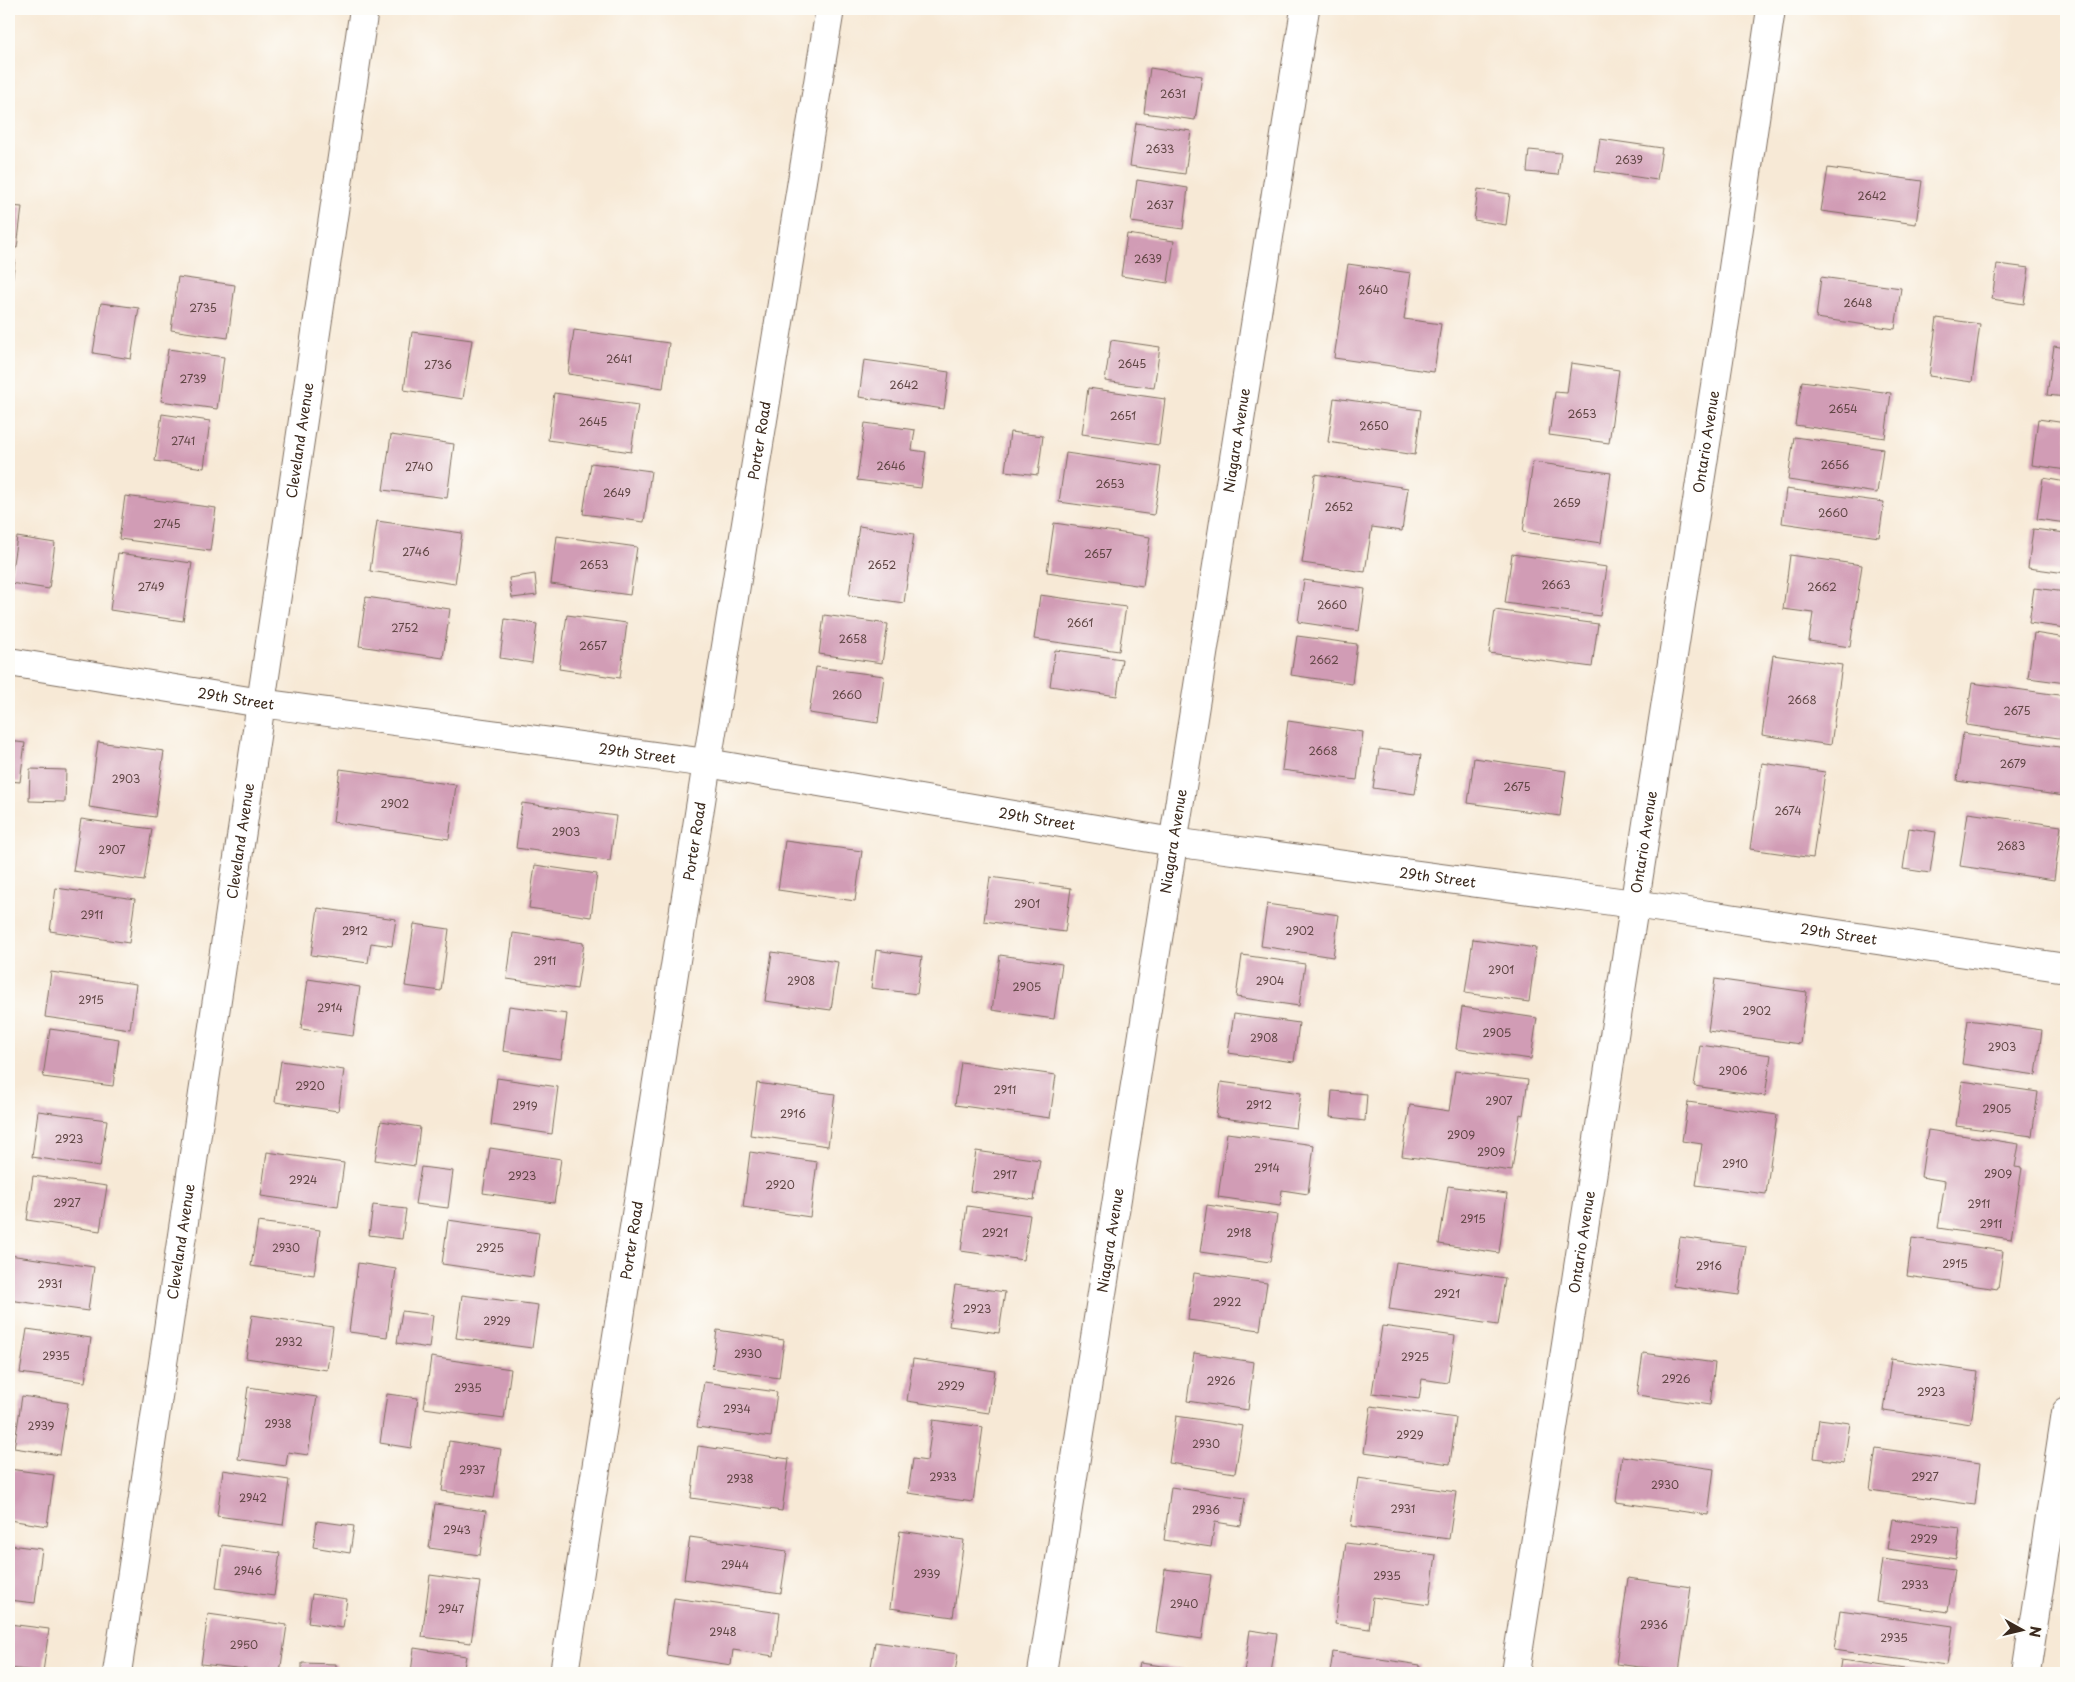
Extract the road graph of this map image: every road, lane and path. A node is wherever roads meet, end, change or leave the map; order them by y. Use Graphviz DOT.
graph roads {
  1 [pos="364,9"];
  2 [pos="830,9"];
  3 [pos="1305,9"];
  4 [pos="1771,9"];
  5 [pos="9,662"];
  6 [pos="261,703"];
  7 [pos="707,763"];
  8 [pos="1174,842"];
  9 [pos="1634,904"];
  10 [pos="2066,968"];
  11 [pos="2066,1412"];
  12 [pos="117,1673"];
  13 [pos="564,1673"];
  14 [pos="1042,1673"];
  15 [pos="1515,1673"];
  16 [pos="2026,1673"];
  1 -- 6 [label="street, Cleveland Avenue"];
  2 -- 7 [label="street, Porter Road"];
  3 -- 8 [label="street, Niagara Avenue"];
  4 -- 9 [label="street, Ontario Avenue"];
  5 -- 6 [label="street, 29th Street"];
  6 -- 7 [label="street, 29th Street"];
  6 -- 12 [label="street, Cleveland Avenue"];
  7 -- 8 [label="street, 29th Street"];
  7 -- 13 [label="street, Porter Road"];
  8 -- 9 [label="street, 29th Street"];
  8 -- 14 [label="street, Niagara Avenue"];
  9 -- 10 [label="street, 29th Street"];
  9 -- 15 [label="street, Ontario Avenue"];
  11 -- 16 [label="street"];
}
